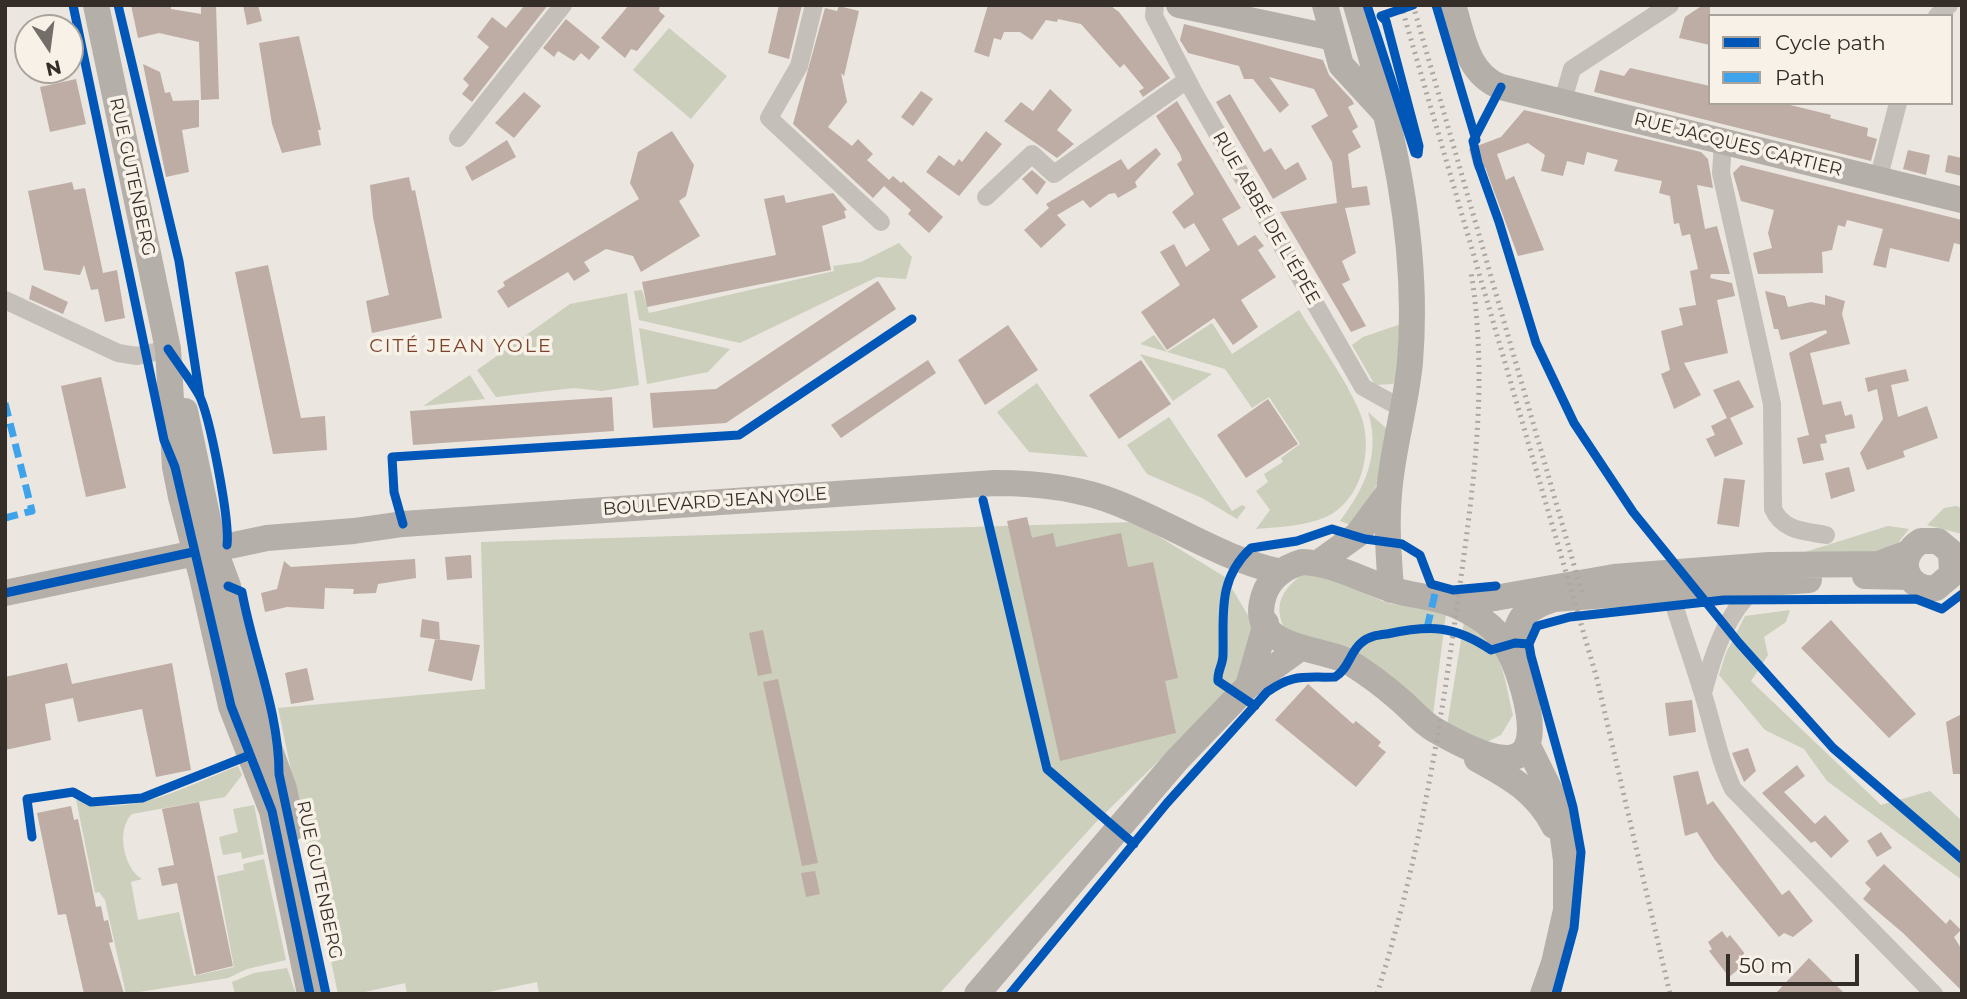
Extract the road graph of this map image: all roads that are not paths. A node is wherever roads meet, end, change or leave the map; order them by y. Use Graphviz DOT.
graph roads {
  1 [pos="96,5"];
  2 [pos="563,5"];
  3 [pos="814,5"];
  4 [pos="1155,5"];
  5 [pos="1179,5"];
  6 [pos="1325,5"];
  7 [pos="1356,5"];
  8 [pos="1453,5"];
  9 [pos="1670,5"];
  10 [pos="1334,38"];
  11 [pos="1187,80"];
  12 [pos="1563,100"];
  13 [pos="1897,105"];
  14 [pos="1388,116"];
  15 [pos="458,138"];
  16 [pos="1723,143"];
  17 [pos="1878,180"];
  18 [pos="986,197"];
  19 [pos="1962,200"];
  20 [pos="881,222"];
  21 [pos="5,300"];
  22 [pos="167,349"];
  23 [pos="1405,406"];
  24 [pos="1389,492"];
  25 [pos="1826,535"];
  26 [pos="1954,546"];
  27 [pos="204,550"];
  28 [pos="1223,555"];
  29 [pos="1318,562"];
  30 [pos="1908,565"];
  31 [pos="1957,570"];
  32 [pos="1281,572"];
  33 [pos="1631,576"];
  34 [pos="1757,586"];
  35 [pos="1391,590"];
  36 [pos="1670,592"];
  37 [pos="5,593"];
  38 [pos="1455,605"];
  39 [pos="1264,613"];
  40 [pos="1299,649"];
  41 [pos="1515,662"];
  42 [pos="1248,686"];
  43 [pos="1703,693"];
  44 [pos="1457,743"];
  45 [pos="1528,746"];
  46 [pos="1561,837"];
  47 [pos="310,994"];
  48 [pos="326,994"];
  49 [pos="977,994"];
  50 [pos="1543,994"];
  51 [pos="1934,994"];
  1 -- 22 [label="main road, RUE GUTENBERG"];
  2 -- 15 [label="street"];
  3 -- 20 [label="street"];
  4 -- 11 [label="street, RUE ABBÉ DE L'ÉPÉE"];
  5 -- 10 [label="main road"];
  6 -- 10 [label="main road"];
  7 -- 14 [label="main road"];
  8 -- 12 [label="main road, RUE JACQUES CARTIER"];
  9 -- 12 [label="street"];
  10 -- 14 [label="main road"];
  11 -- 18 [label="street"];
  11 -- 23 [label="street, RUE ABBÉ DE L'ÉPÉE"];
  12 -- 16 [label="main road, RUE JACQUES CARTIER"];
  13 -- 17 [label="street"];
  14 -- 23 [label="main road"];
  16 -- 17 [label="main road, RUE JACQUES CARTIER"];
  16 -- 25 [label="street"];
  17 -- 19 [label="main road, RUE JACQUES CARTIER"];
  21 -- 22 [label="street"];
  22 -- 27 [label="main road, RUE GUTENBERG"];
  22 -- 27 [label="main road, RUE GUTENBERG"];
  23 -- 24 [label="main road"];
  24 -- 29 [label="main road"];
  24 -- 35 [label="main road"];
  26 -- 30 [label="main road"];
  26 -- 31 [label="main road"];
  27 -- 28 [label="main road, BOULEVARD JEAN YOLE"];
  27 -- 37 [label="main road, BOULEVARD JEAN YOLE"];
  27 -- 47 [label="main road, RUE GUTENBERG"];
  27 -- 48 [label="main road, RUE GUTENBERG"];
  28 -- 32 [label="main road, BOULEVARD JEAN YOLE"];
  28 -- 39 [label="main road, BOULEVARD JEAN YOLE"];
  29 -- 32 [label="main road"];
  29 -- 35 [label="main road"];
  30 -- 31 [label="main road"];
  30 -- 33 [label="main road"];
  30 -- 34 [label="main road"];
  32 -- 39 [label="main road"];
  33 -- 36 [label="street"];
  33 -- 38 [label="main road"];
  34 -- 36 [label="main road"];
  34 -- 43 [label="street"];
  35 -- 38 [label="main road"];
  36 -- 41 [label="main road"];
  36 -- 43 [label="street"];
  38 -- 41 [label="main road"];
  39 -- 40 [label="main road, BOULEVARD JEAN YOLE"];
  39 -- 42 [label="main road"];
  40 -- 42 [label="main road"];
  40 -- 44 [label="main road"];
  41 -- 45 [label="main road"];
  42 -- 49 [label="main road"];
  43 -- 51 [label="street"];
  44 -- 45 [label="main road"];
  44 -- 46 [label="main road"];
  45 -- 46 [label="main road"];
  46 -- 50 [label="main road"];
}
